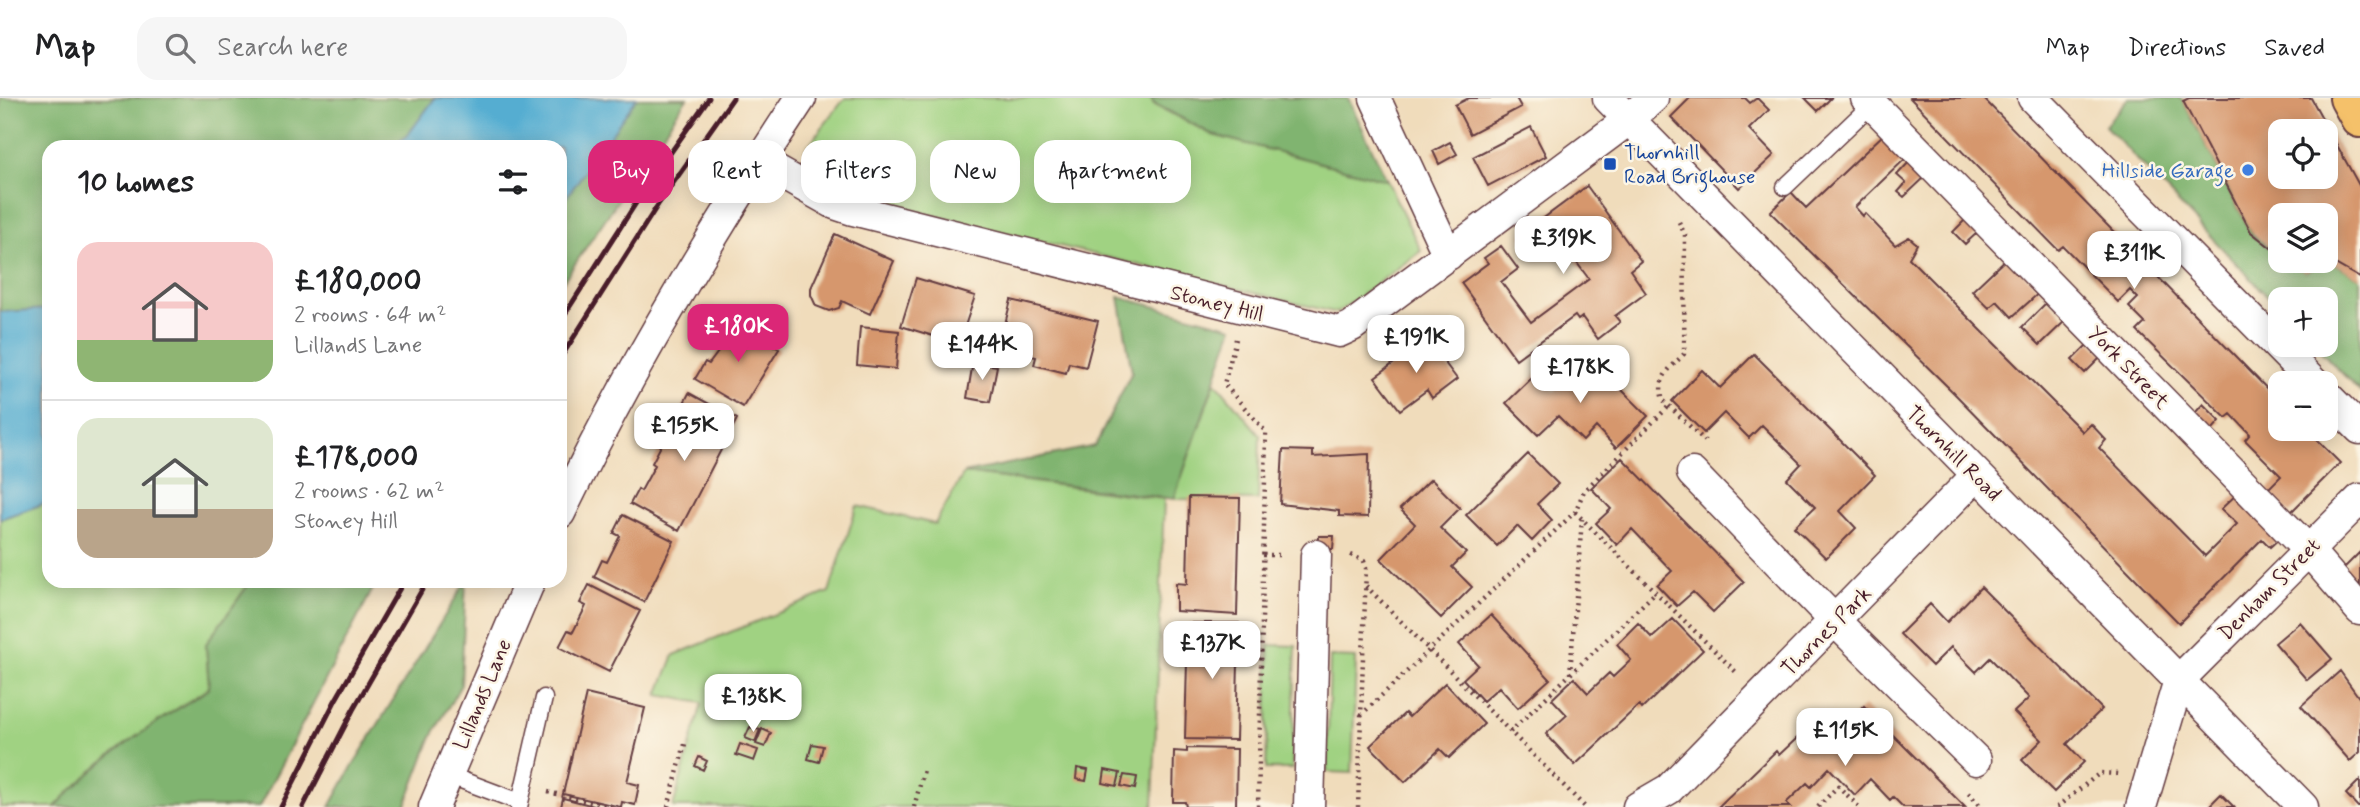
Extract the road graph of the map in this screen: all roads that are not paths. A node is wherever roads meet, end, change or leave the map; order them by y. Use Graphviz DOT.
graph roads {
  1 [pos="801,98"];
  2 [pos="1375,98"];
  3 [pos="1608,98"];
  4 [pos="1653,98"];
  5 [pos="2033,98"];
  6 [pos="2349,98"];
  7 [pos="1869,101"];
  8 [pos="2360,118"];
  9 [pos="1628,121"];
  10 [pos="773,140"];
  11 [pos="787,177"];
  12 [pos="1785,187"];
  13 [pos="733,203"];
  14 [pos="1448,256"];
  15 [pos="2303,371"];
  16 [pos="2338,407"];
  17 [pos="2360,429"];
  18 [pos="1692,473"];
  19 [pos="1976,476"];
  20 [pos="567,499"];
  21 [pos="2360,499"];
  22 [pos="2308,550"];
  23 [pos="1316,555"];
  24 [pos="527,588"];
  25 [pos="2360,610"];
  26 [pos="1836,622"];
  27 [pos="2179,680"];
  28 [pos="544,698"];
  29 [pos="1976,760"];
  30 [pos="448,775"];
  31 [pos="2144,794"];
  32 [pos="521,798"];
  33 [pos="1646,805"];
  34 [pos="434,807"];
  35 [pos="1309,807"];
  36 [pos="2303,807"];
  1 -- 10 [label="street"];
  2 -- 14 [label="street"];
  3 -- 9 [label="street, Thornhill Road"];
  4 -- 9 [label="street, Stoney Hill"];
  5 -- 15 [label="street"];
  6 -- 8 [label="main road"];
  7 -- 12 [label="lane"];
  7 -- 22 [label="street, York Street"];
  9 -- 14 [label="street, Stoney Hill"];
  9 -- 19 [label="street, Thornhill Road"];
  11 -- 14 [label="street, Stoney Hill"];
  13 -- 20 [label="street"];
  16 -- 17 [label="street"];
  18 -- 26 [label="street"];
  19 -- 26 [label="street, Thornes Park"];
  19 -- 27 [label="street, Thornhill Road"];
  21 -- 22 [label="street, Denham Street"];
  22 -- 25 [label="street, York Street"];
  22 -- 27 [label="street, Denham Street"];
  23 -- 35 [label="street"];
  24 -- 30 [label="street, Lillands Lane"];
  26 -- 29 [label="street"];
  26 -- 33 [label="street, Thornes Park"];
  27 -- 31 [label="street"];
  27 -- 36 [label="street, Thornhill Road"];
  28 -- 32 [label="lane"];
  30 -- 32 [label="lane"];
  30 -- 34 [label="street, Lillands Lane"];
}
